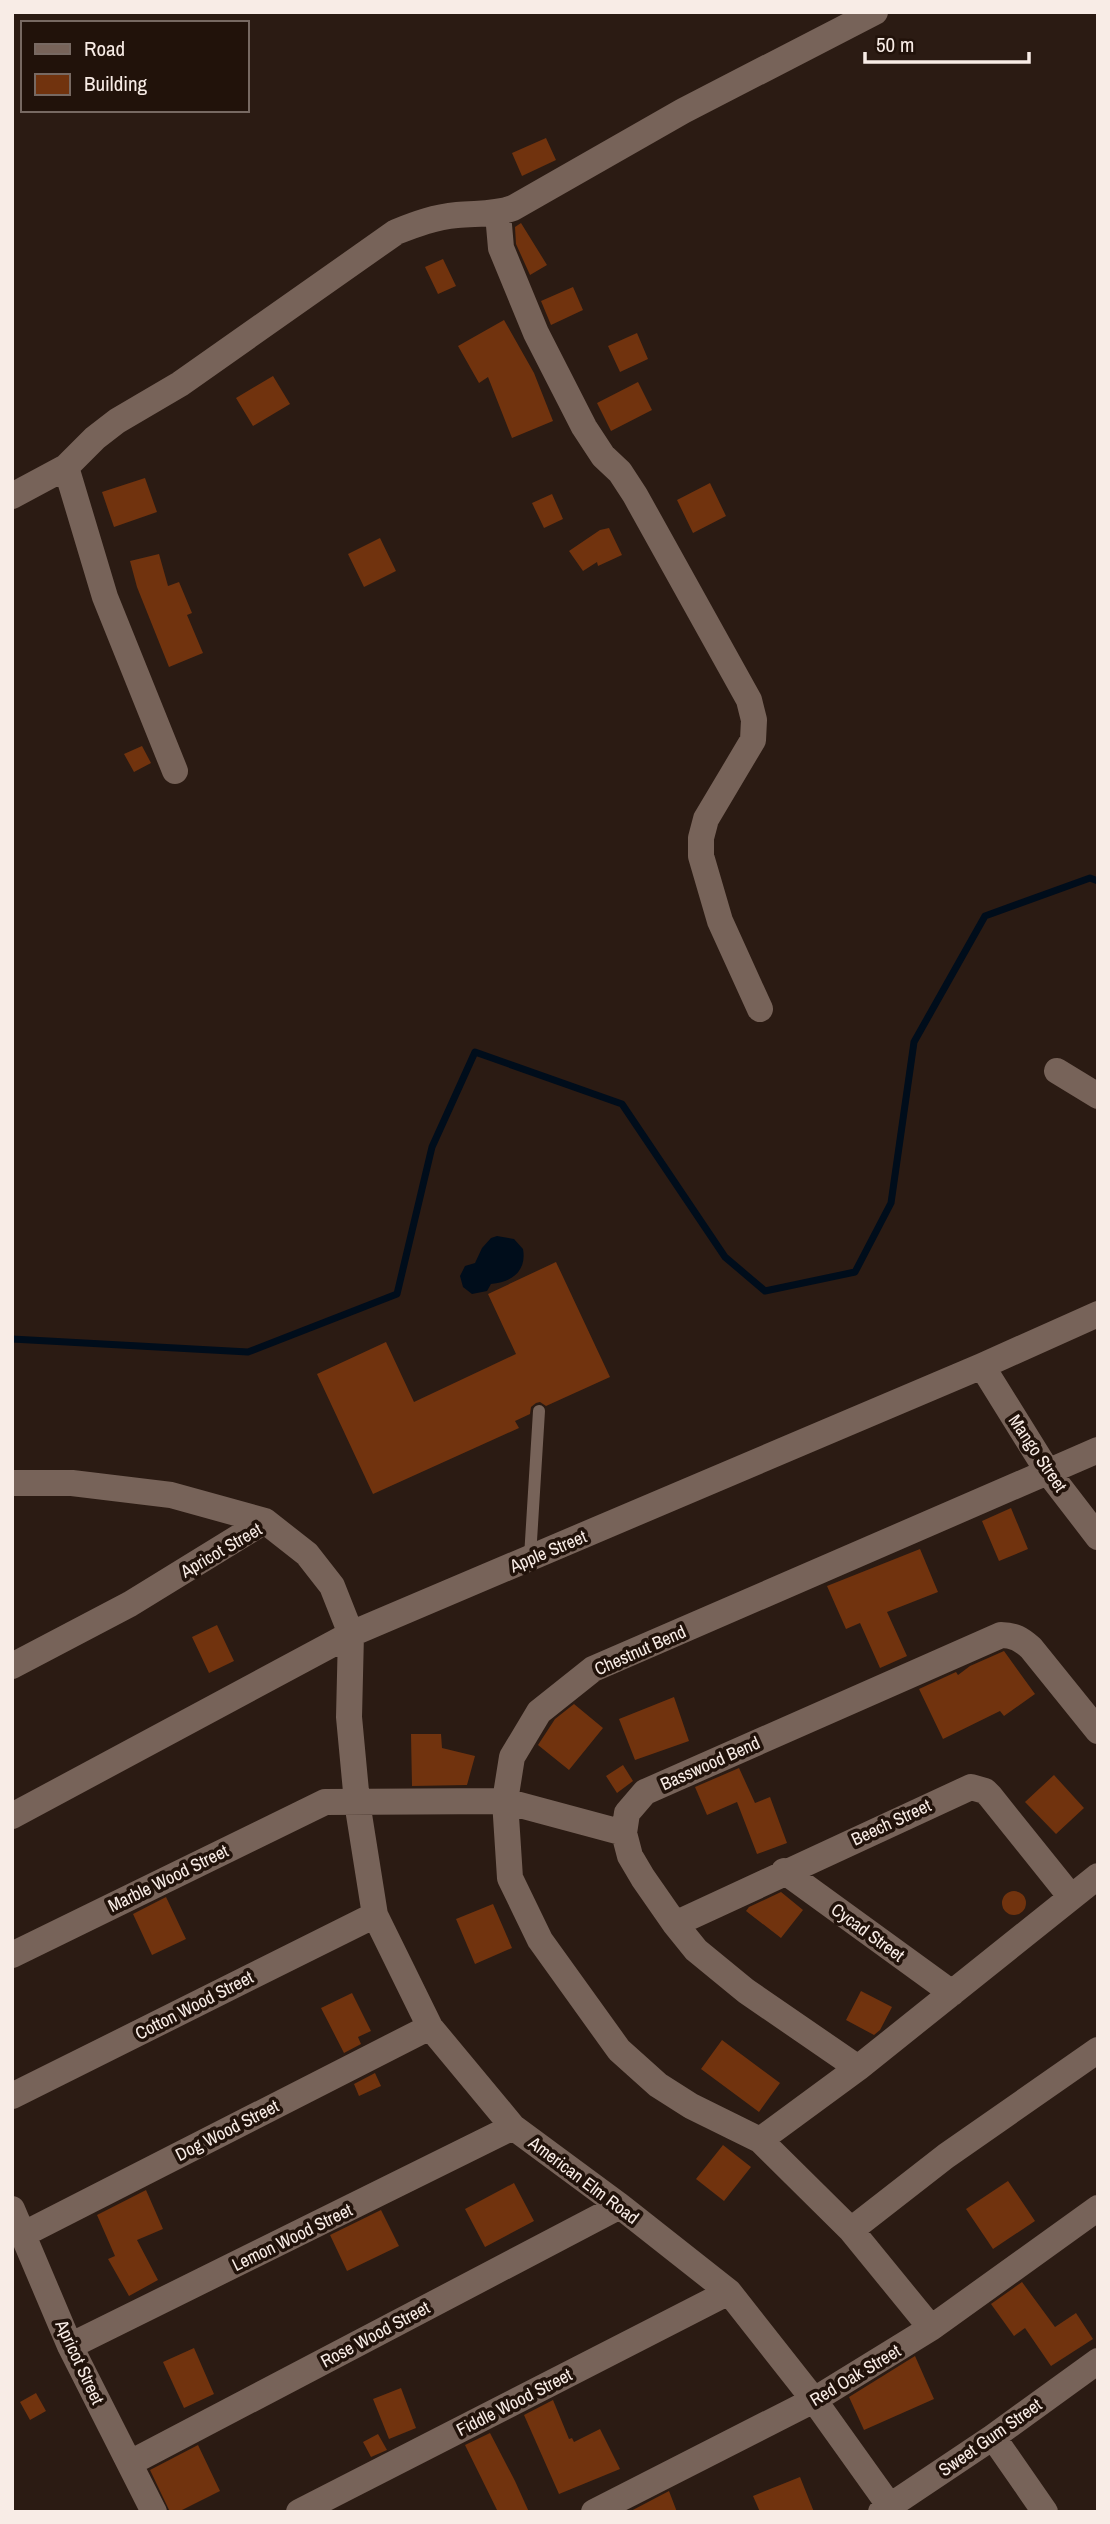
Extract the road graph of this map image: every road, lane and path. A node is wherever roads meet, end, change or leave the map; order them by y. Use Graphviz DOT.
graph roads {
  1 [pos="876,12"];
  2 [pos="498,214"];
  3 [pos="66,467"];
  4 [pos="12,496"];
  5 [pos="175,771"];
  6 [pos="760,1009"];
  7 [pos="1057,1071"];
  8 [pos="1098,1096"];
  9 [pos="1098,1314"];
  10 [pos="982,1366"];
  11 [pos="539,1411"];
  12 [pos="1098,1450"];
  13 [pos="1048,1472"];
  14 [pos="12,1483"];
  15 [pos="265,1521"];
  16 [pos="1098,1537"];
  17 [pos="530,1558"];
  18 [pos="351,1634"];
  19 [pos="12,1666"];
  20 [pos="1098,1731"];
  21 [pos="505,1801"];
  22 [pos="357,1802"];
  23 [pos="12,1816"];
  24 [pos="624,1833"];
  25 [pos="784,1871"];
  26 [pos="1098,1876"];
  27 [pos="1071,1897"];
  28 [pos="375,1915"];
  29 [pos="675,1924"];
  30 [pos="12,1955"];
  31 [pos="952,1993"];
  32 [pos="430,2027"];
  33 [pos="1098,2050"];
  34 [pos="858,2068"];
  35 [pos="12,2096"];
  36 [pos="513,2127"];
  37 [pos="760,2140"];
  38 [pos="620,2206"];
  39 [pos="1098,2208"];
  40 [pos="12,2209"];
  41 [pos="850,2230"];
  42 [pos="24,2234"];
  43 [pos="729,2292"];
  44 [pos="931,2328"];
  45 [pos="70,2346"];
  46 [pos="1098,2361"];
  47 [pos="814,2400"];
  48 [pos="993,2437"];
  49 [pos="130,2463"];
  50 [pos="889,2510"];
  51 [pos="154,2512"];
  52 [pos="299,2512"];
  53 [pos="594,2512"];
  54 [pos="1045,2512"];
  1 -- 2 [label="street"];
  2 -- 3 [label="street"];
  2 -- 6 [label="street"];
  3 -- 4 [label="street"];
  3 -- 5 [label="street"];
  7 -- 8 [label="street"];
  9 -- 10 [label="street, Apple Street"];
  10 -- 13 [label="street, Mango Street"];
  10 -- 17 [label="street, Apple Street"];
  11 -- 17 [label="lane"];
  12 -- 13 [label="street, Chestnut Bend"];
  13 -- 16 [label="street, Mango Street"];
  13 -- 21 [label="street, Chestnut Bend"];
  14 -- 15 [label="street"];
  15 -- 18 [label="street, Apricot Street"];
  15 -- 19 [label="street, Apricot Street"];
  17 -- 18 [label="street, Apple Street"];
  18 -- 22 [label="street, Apricot Street"];
  18 -- 23 [label="street, Apple Street"];
  20 -- 24 [label="street, Basswood Bend"];
  21 -- 22 [label="street"];
  21 -- 24 [label="street"];
  21 -- 37 [label="street, Chestnut Bend"];
  22 -- 28 [label="street, American Elm Road"];
  22 -- 30 [label="street, Marble Wood Street"];
  24 -- 29 [label="street"];
  25 -- 27 [label="street, Beech Street"];
  25 -- 29 [label="street, Beech Street"];
  25 -- 31 [label="street, Cycad Street"];
  26 -- 27 [label="street"];
  27 -- 31 [label="street"];
  28 -- 32 [label="street, American Elm Road"];
  28 -- 35 [label="street, Cotton Wood Street"];
  29 -- 34 [label="street"];
  31 -- 34 [label="street"];
  32 -- 36 [label="street, American Elm Road"];
  32 -- 42 [label="street, Dog Wood Street"];
  33 -- 41 [label="street"];
  34 -- 37 [label="street"];
  36 -- 38 [label="street, American Elm Road"];
  36 -- 45 [label="street, Lemon Wood Street"];
  37 -- 41 [label="street, Chestnut Bend"];
  38 -- 43 [label="street, American Elm Road"];
  38 -- 49 [label="street, Rose Wood Street"];
  39 -- 44 [label="street, Red Oak Street"];
  40 -- 42 [label="street, Apricot Street"];
  41 -- 44 [label="street, Chestnut Bend"];
  42 -- 45 [label="street, Apricot Street"];
  43 -- 47 [label="street, American Elm Road"];
  43 -- 52 [label="street, Fiddle Wood Street"];
  44 -- 47 [label="street, Red Oak Street"];
  45 -- 49 [label="street, Apricot Street"];
  46 -- 48 [label="street, Sweet Gum Street"];
  47 -- 50 [label="street, American Elm Road"];
  47 -- 53 [label="street, Red Oak Street"];
  48 -- 50 [label="street, Sweet Gum Street"];
  48 -- 54 [label="street"];
  49 -- 51 [label="street, Apricot Street"];
}
